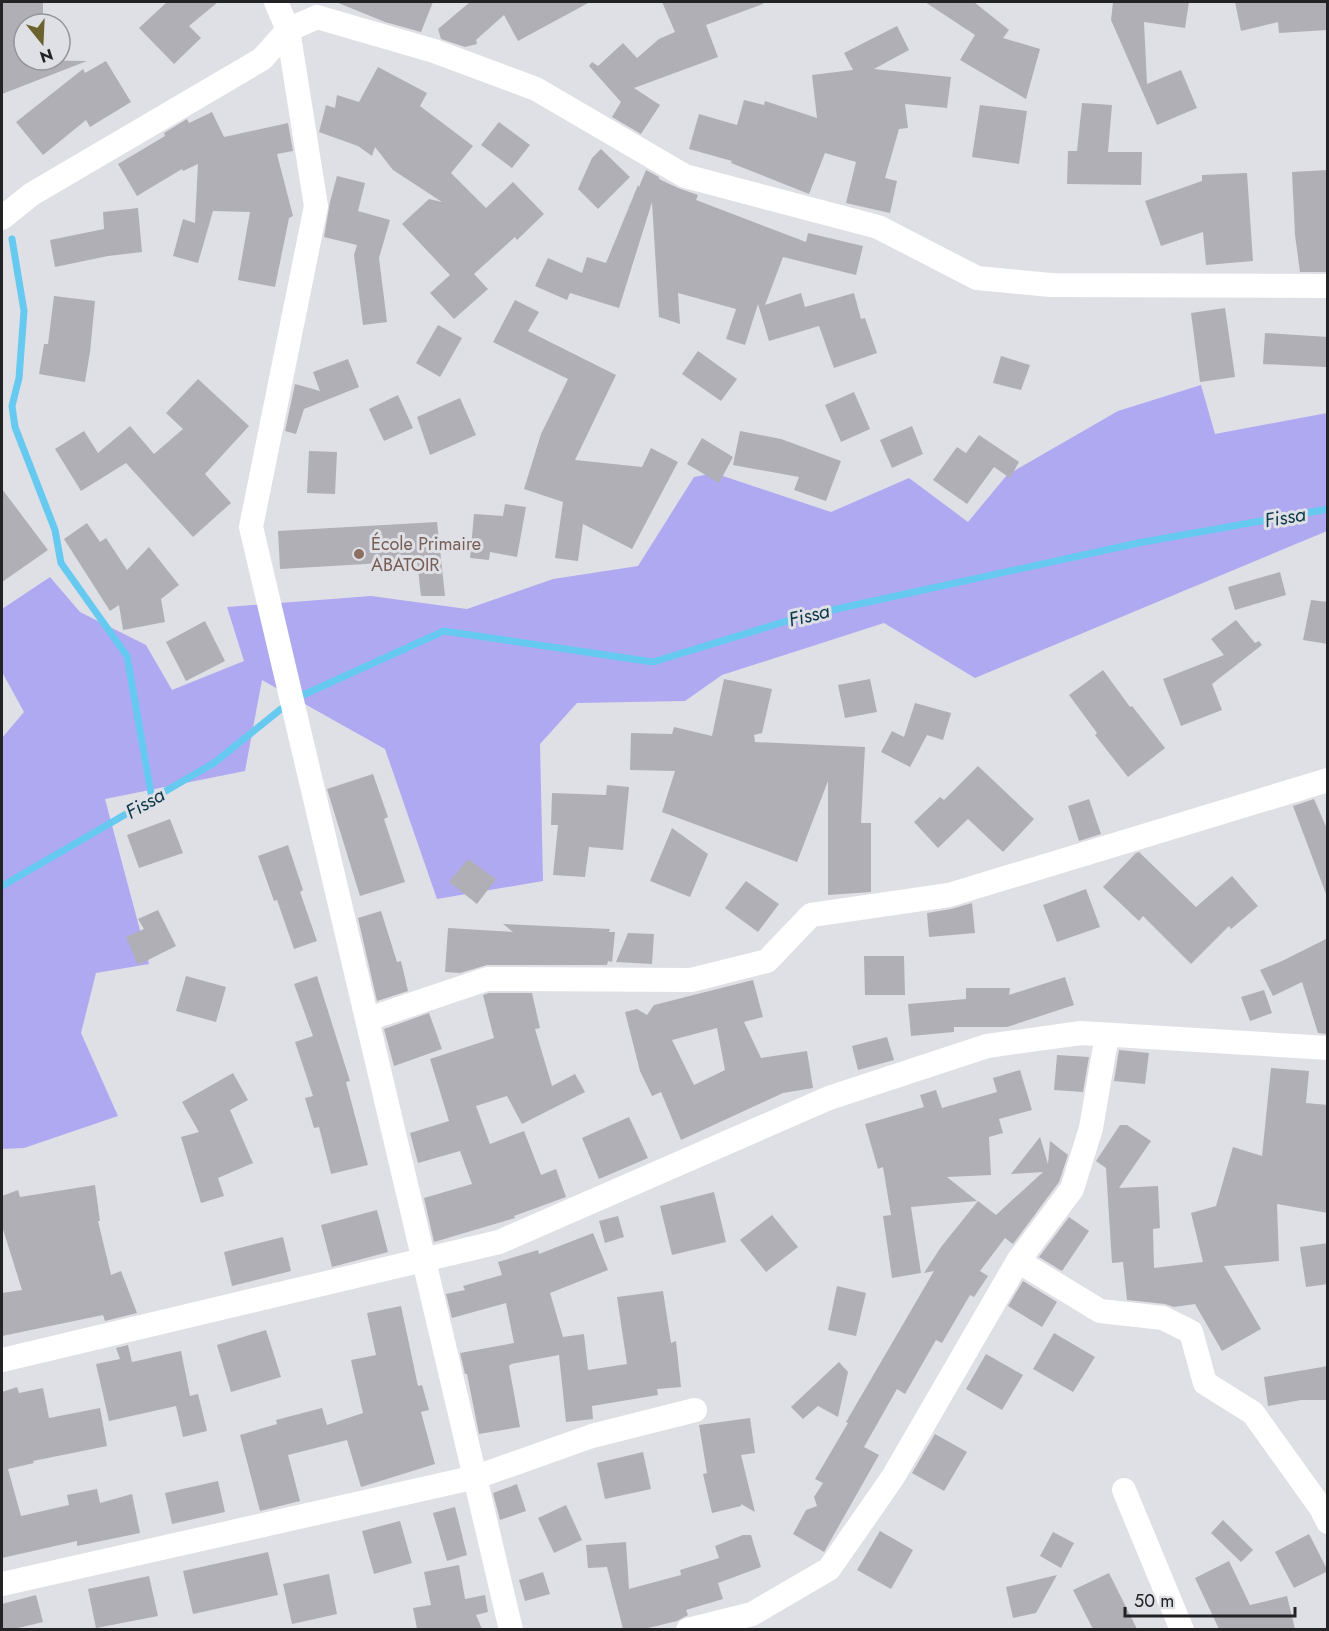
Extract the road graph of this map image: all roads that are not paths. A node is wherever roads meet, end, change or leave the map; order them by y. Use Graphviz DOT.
graph roads {
  1 [pos="276,2"];
  2 [pos="288,30"];
  3 [pos="2,218"];
  4 [pos="1328,286"];
  5 [pos="1328,780"];
  6 [pos="368,1019"];
  7 [pos="1107,1035"];
  8 [pos="1328,1048"];
  9 [pos="423,1260"];
  10 [pos="1018,1261"];
  11 [pos="2,1360"];
  12 [pos="695,1410"];
  13 [pos="476,1477"];
  14 [pos="1124,1490"];
  15 [pos="1328,1522"];
  16 [pos="2,1584"];
  17 [pos="511,1629"];
  18 [pos="688,1629"];
  19 [pos="1182,1629"];
  1 -- 2 [label="street"];
  2 -- 3 [label="street"];
  2 -- 4 [label="street"];
  2 -- 6 [label="street"];
  5 -- 6 [label="street"];
  6 -- 9 [label="street"];
  7 -- 8 [label="street"];
  7 -- 9 [label="street"];
  7 -- 10 [label="street"];
  9 -- 11 [label="street"];
  9 -- 13 [label="street"];
  10 -- 15 [label="street"];
  10 -- 18 [label="street"];
  12 -- 13 [label="street"];
  13 -- 16 [label="street"];
  13 -- 17 [label="street"];
  14 -- 19 [label="street"];
}
